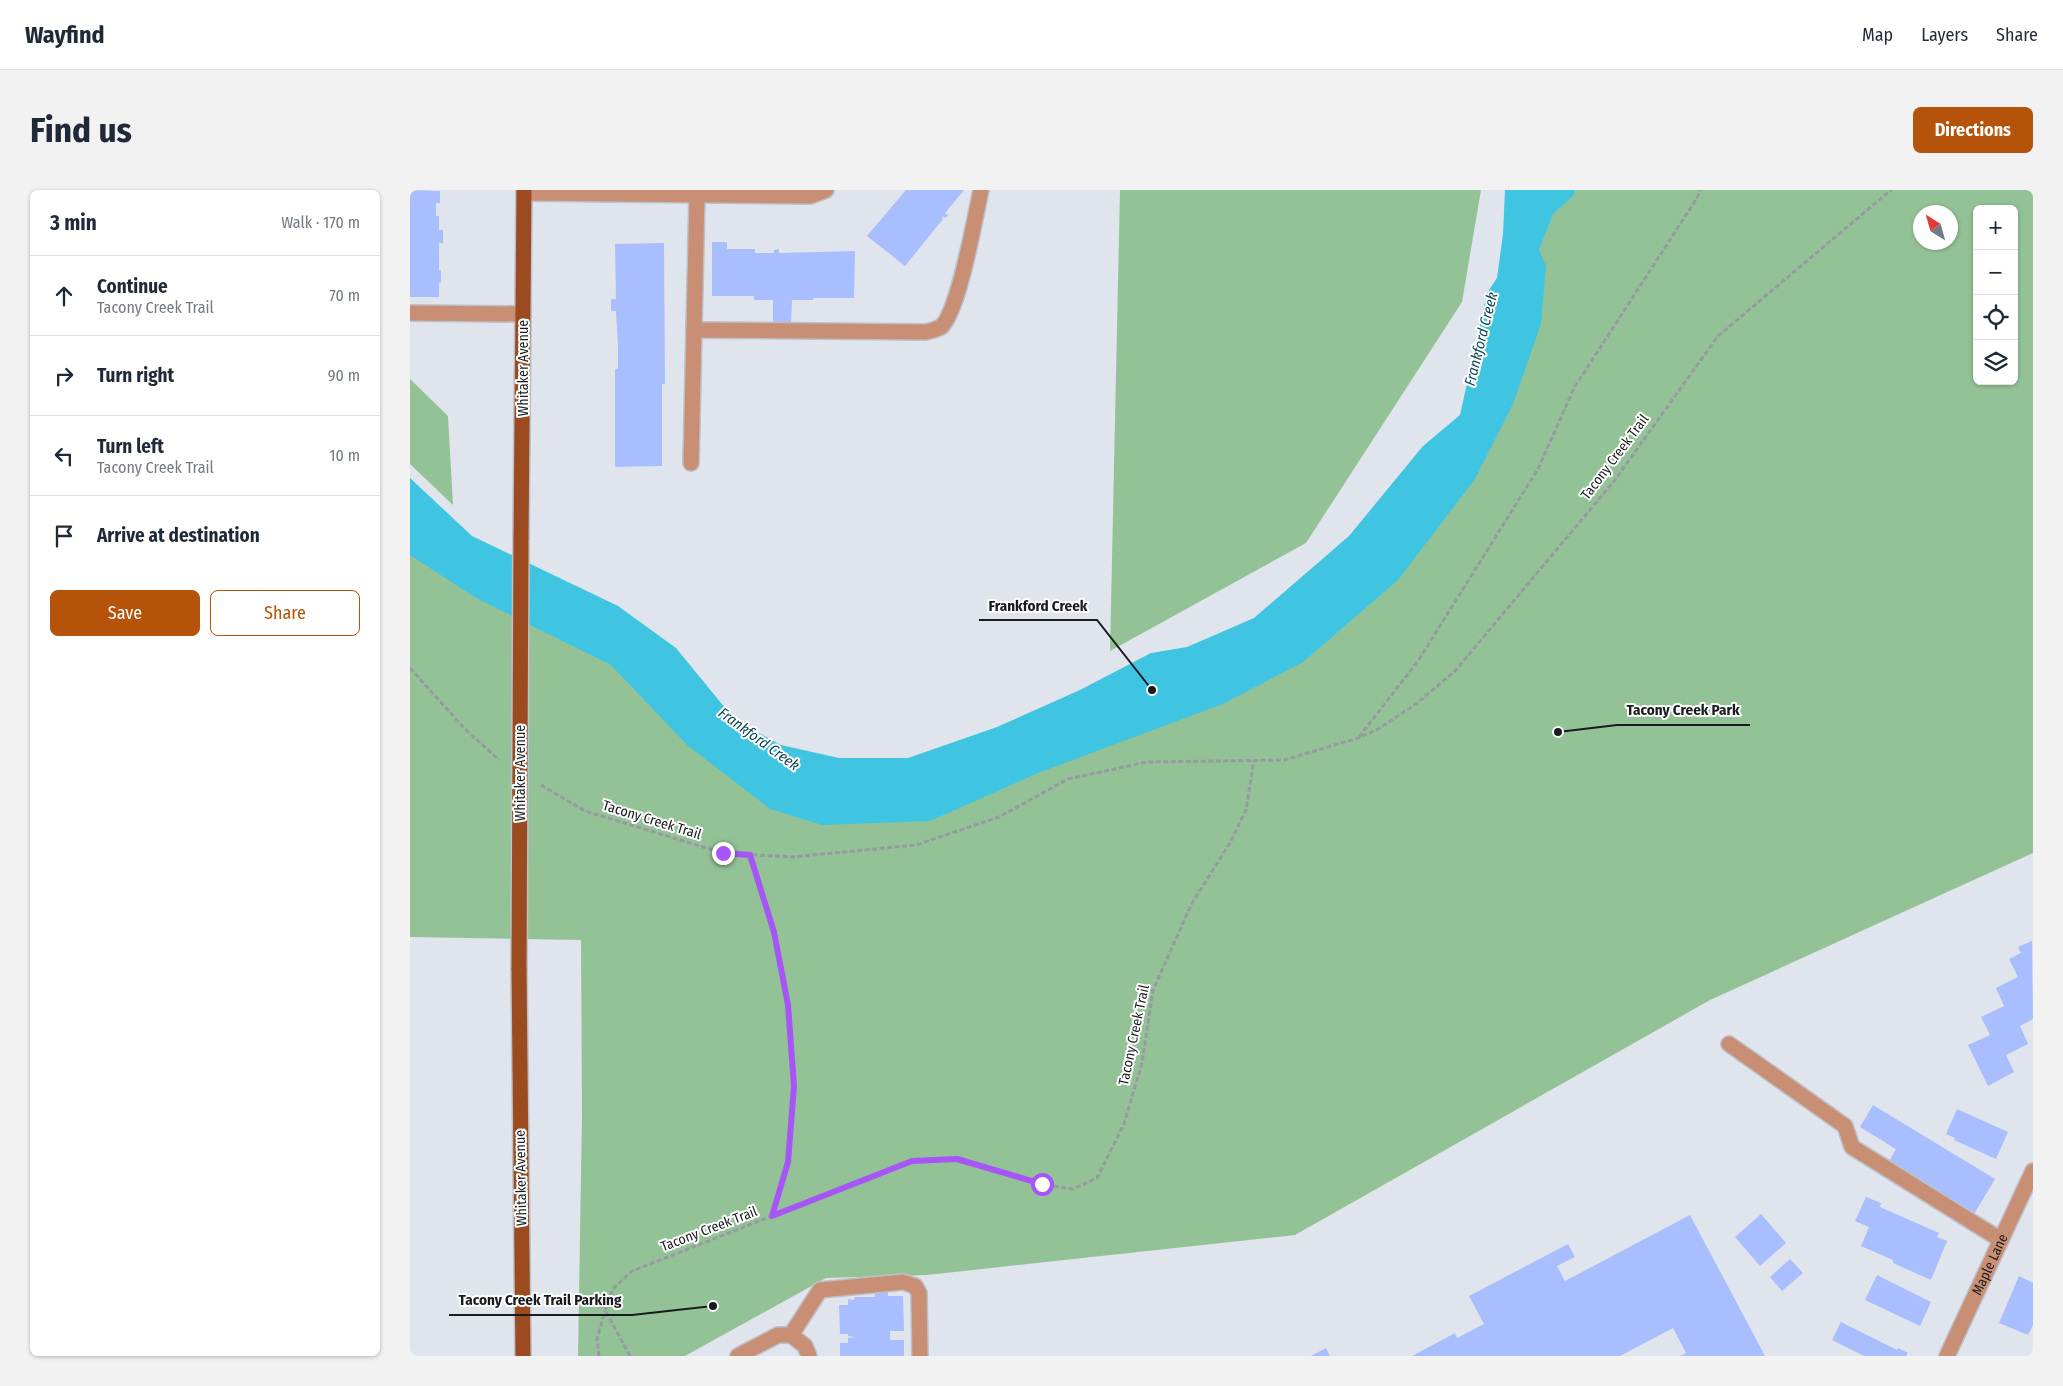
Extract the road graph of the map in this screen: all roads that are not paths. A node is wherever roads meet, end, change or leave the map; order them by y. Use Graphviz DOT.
graph roads {
  1 [pos="826,190"];
  2 [pos="981,190"];
  3 [pos="524,191"];
  4 [pos="707,194"];
  5 [pos="410,313"];
  6 [pos="523,314"];
  7 [pos="694,330"];
  8 [pos="691,463"];
  9 [pos="1729,1044"];
  10 [pos="2033,1171"];
  11 [pos="2001,1240"];
  12 [pos="791,1335"];
  13 [pos="523,1356"];
  14 [pos="738,1356"];
  15 [pos="809,1356"];
  16 [pos="920,1356"];
  17 [pos="1947,1356"];
  1 -- 4 [label="street"];
  2 -- 7 [label="street"];
  3 -- 4 [label="street"];
  3 -- 6 [label="main road, Whitaker Avenue"];
  4 -- 7 [label="street"];
  5 -- 6 [label="street"];
  6 -- 13 [label="main road, Whitaker Avenue, bridge"];
  7 -- 8 [label="street"];
  9 -- 11 [label="street"];
  10 -- 11 [label="street, Maple Lane"];
  11 -- 17 [label="street, Maple Lane"];
  12 -- 14 [label="street"];
  12 -- 15 [label="street"];
  12 -- 16 [label="street"];
}
